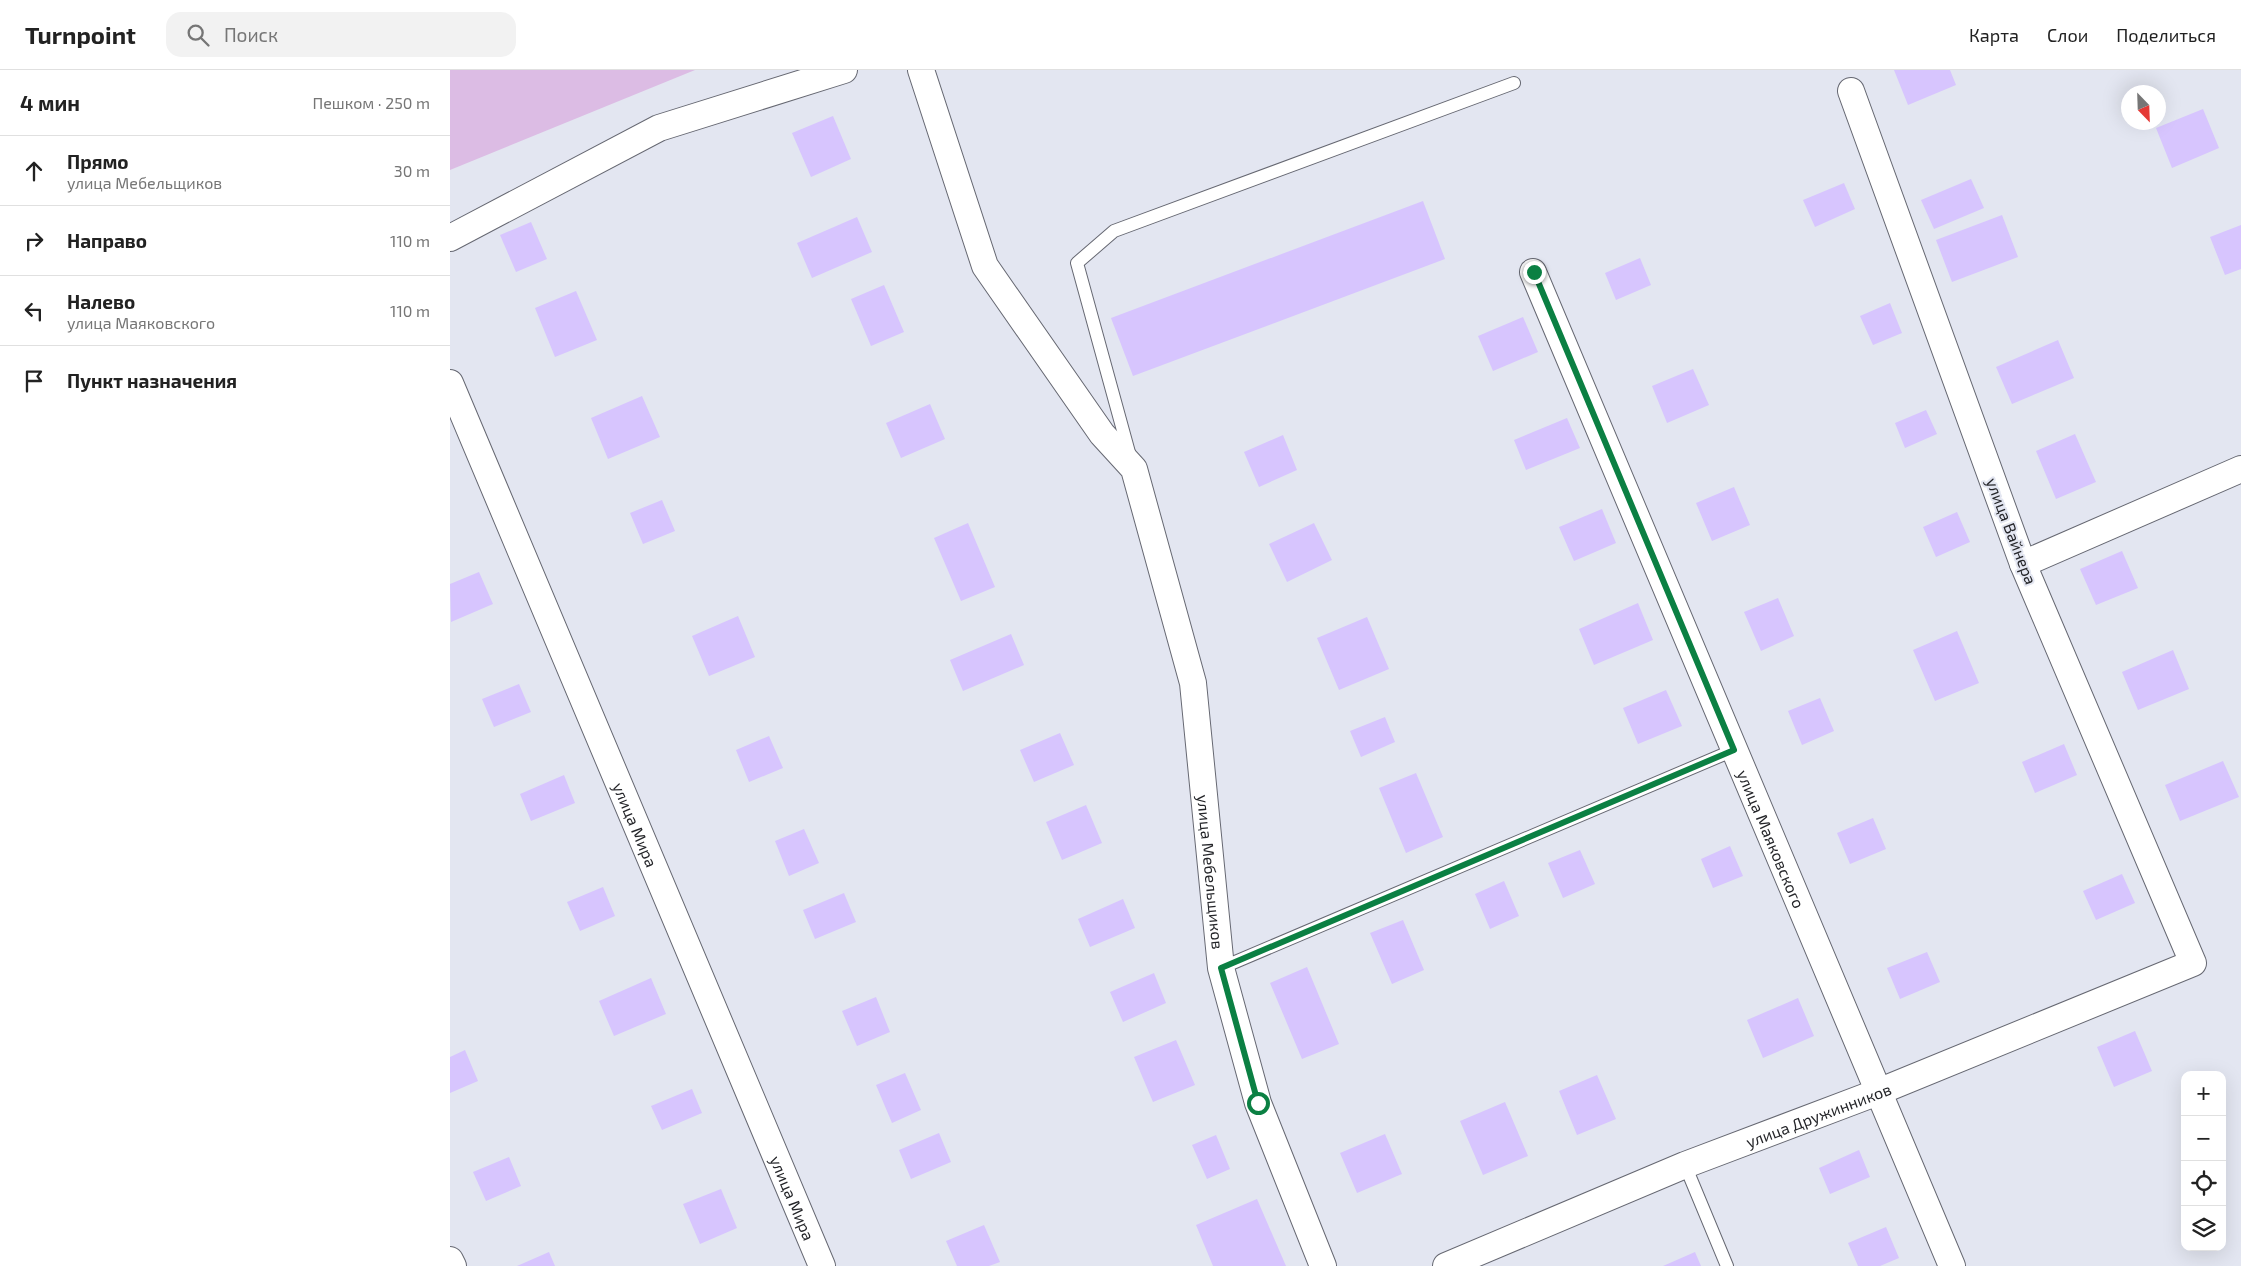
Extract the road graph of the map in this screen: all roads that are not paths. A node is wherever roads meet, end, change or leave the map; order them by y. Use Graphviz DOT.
graph roads {
  1 [pos="844,70"];
  2 [pos="920,70"];
  3 [pos="1514,83"];
  4 [pos="1851,91"];
  5 [pos="450,238"];
  6 [pos="1534,272"];
  7 [pos="450,383"];
  8 [pos="1134,468"];
  9 [pos="2241,469"];
  10 [pos="2023,564"];
  11 [pos="1734,750"];
  12 [pos="2193,963"];
  13 [pos="1221,968"];
  14 [pos="1878,1092"];
  15 [pos="1684,1165"];
  16 [pos="450,1260"];
  17 [pos="452,1266"];
  18 [pos="822,1266"];
  19 [pos="1323,1266"];
  20 [pos="1446,1266"];
  21 [pos="1727,1266"];
  22 [pos="1952,1266"];
  1 -- 5 [label="street"];
  2 -- 8 [label="street"];
  3 -- 8 [label="lane"];
  4 -- 10 [label="street, улица Вайнера"];
  6 -- 11 [label="street, улица Маяковского"];
  7 -- 18 [label="street, улица Мира"];
  8 -- 13 [label="street, улица Мебельщиков"];
  9 -- 10 [label="street"];
  10 -- 12 [label="street, улица Вайнера"];
  11 -- 13 [label="lane"];
  11 -- 14 [label="street, улица Маяковского"];
  12 -- 14 [label="street, улица Дружинников"];
  13 -- 19 [label="street, улица Мебельщиков"];
  14 -- 15 [label="street, улица Дружинников"];
  14 -- 22 [label="street, улица Маяковского"];
  15 -- 20 [label="street, улица Дружинников"];
  15 -- 21 [label="lane"];
  16 -- 17 [label="street"];
}
